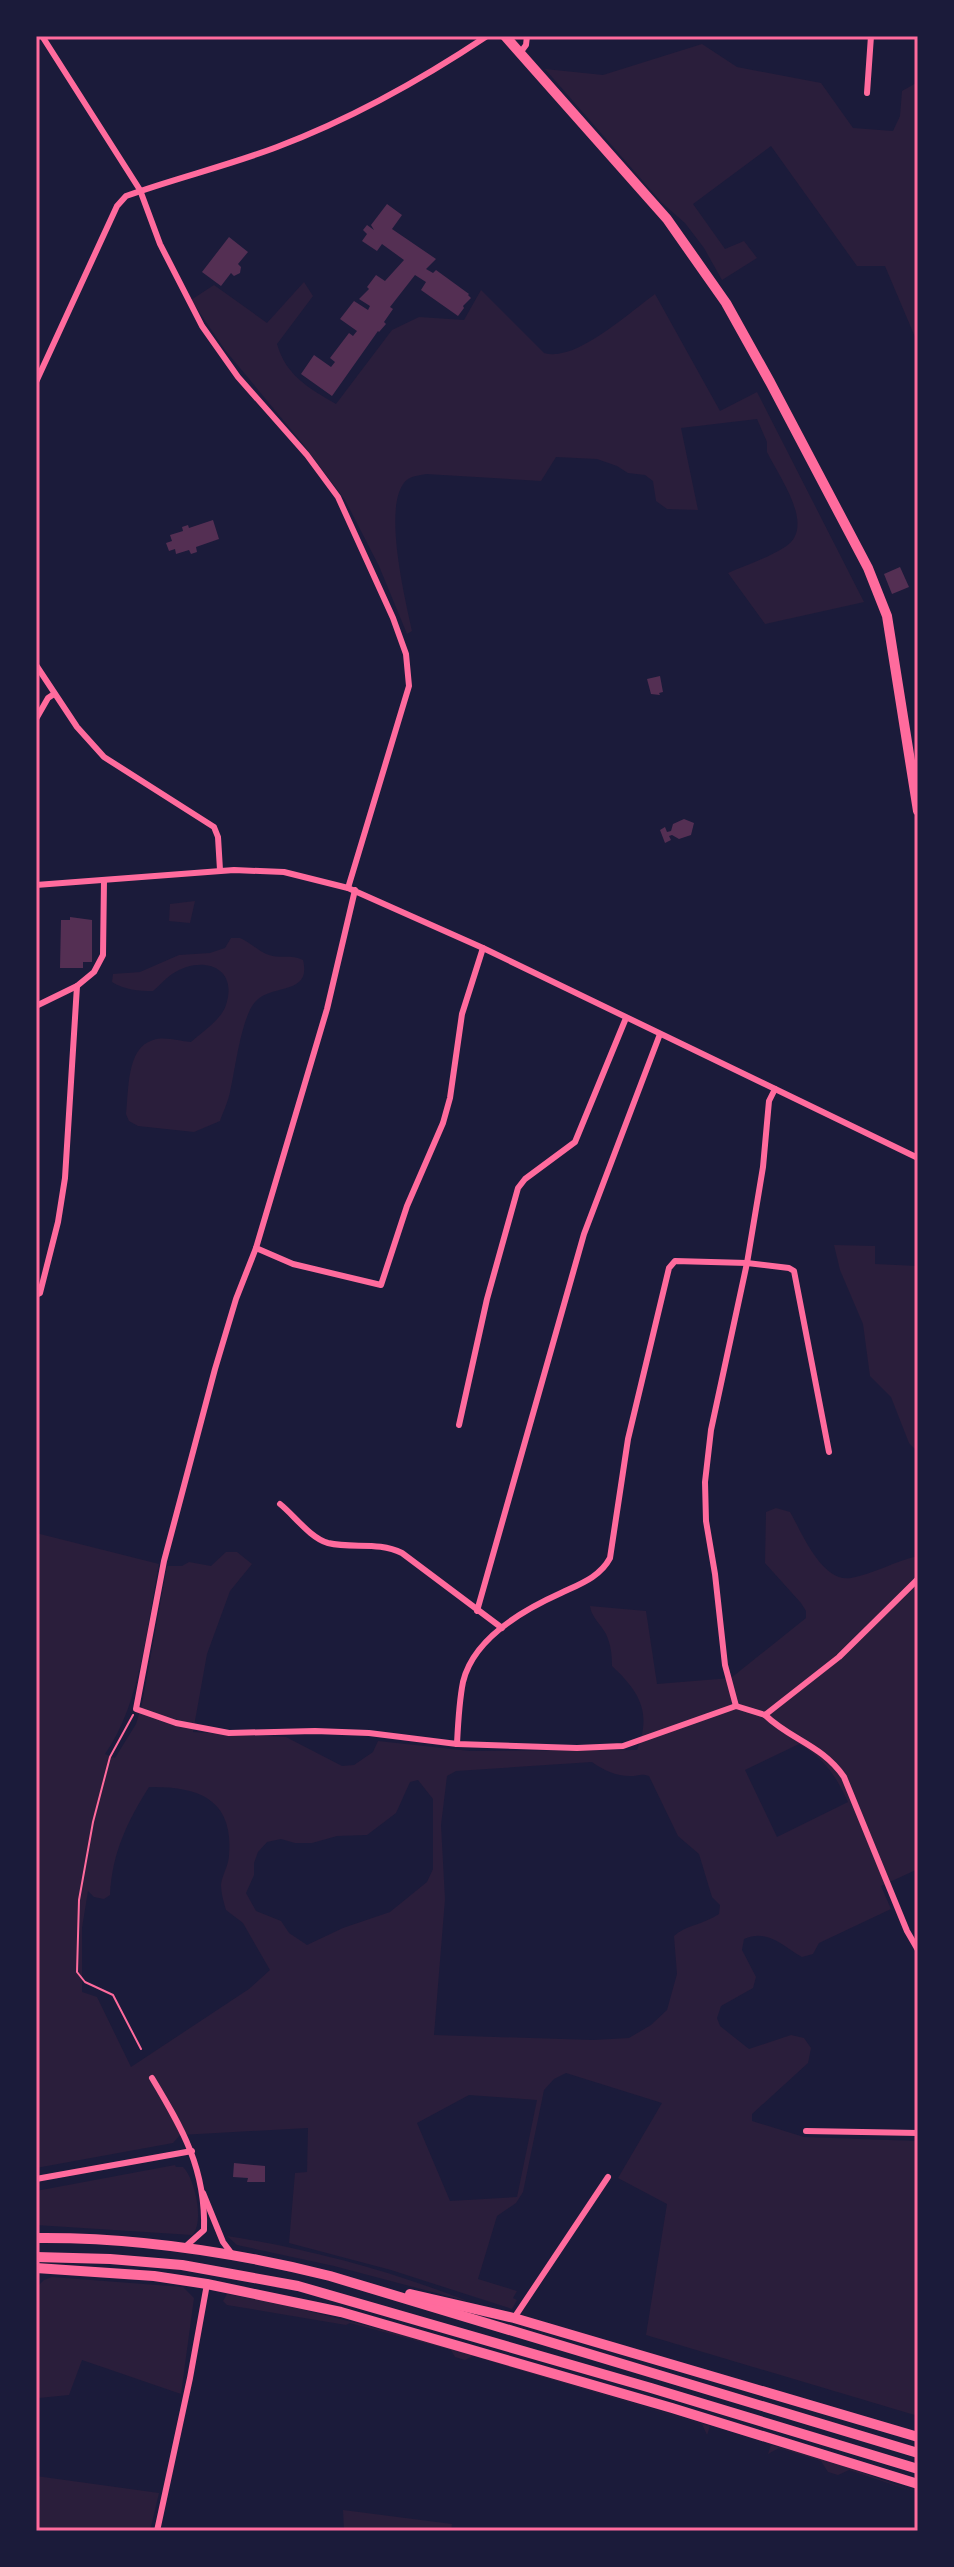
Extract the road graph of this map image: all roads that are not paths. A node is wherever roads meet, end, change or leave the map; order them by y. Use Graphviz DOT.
graph roads {
  1 [pos="42,36"];
  2 [pos="487,36"];
  3 [pos="505,36"];
  4 [pos="527,36"];
  5 [pos="871,36"];
  6 [pos="520,53"];
  7 [pos="867,93"];
  8 [pos="140,190"];
  9 [pos="36,382"];
  10 [pos="36,665"];
  11 [pos="54,694"];
  12 [pos="36,719"];
  13 [pos="913,746"];
  14 [pos="918,811"];
  15 [pos="220,870"];
  16 [pos="104,880"];
  17 [pos="36,885"];
  18 [pos="352,889"];
  19 [pos="483,948"];
  20 [pos="77,986"];
  21 [pos="36,1006"];
  22 [pos="626,1018"];
  23 [pos="660,1034"];
  24 [pos="775,1089"];
  25 [pos="918,1158"];
  26 [pos="256,1248"];
  27 [pos="747,1263"];
  28 [pos="36,1295"];
  29 [pos="459,1425"];
  30 [pos="829,1452"];
  31 [pos="280,1504"];
  32 [pos="918,1579"];
  33 [pos="477,1611"];
  34 [pos="502,1628"];
  35 [pos="736,1706"];
  36 [pos="765,1715"];
  37 [pos="457,1744"];
  38 [pos="918,1950"];
  39 [pos="152,2078"];
  40 [pos="806,2131"];
  41 [pos="918,2133"];
  42 [pos="192,2151"];
  43 [pos="608,2177"];
  44 [pos="36,2179"];
  45 [pos="202,2189"];
  46 [pos="36,2238"];
  47 [pos="185,2247"];
  48 [pos="233,2255"];
  49 [pos="36,2257"];
  50 [pos="36,2268"];
  51 [pos="207,2284"];
  52 [pos="369,2287"];
  53 [pos="514,2318"];
  54 [pos="918,2437"];
  55 [pos="918,2453"];
  56 [pos="918,2469"];
  57 [pos="918,2484"];
  58 [pos="157,2531"];
  1 -- 8 [label="street"];
  2 -- 8 [label="street"];
  3 -- 6 [label="main road"];
  4 -- 6 [label="street"];
  5 -- 7 [label="street"];
  6 -- 13 [label="main road"];
  8 -- 9 [label="street"];
  8 -- 18 [label="street"];
  10 -- 11 [label="street"];
  11 -- 12 [label="street"];
  11 -- 15 [label="street"];
  13 -- 14 [label="main road"];
  15 -- 16 [label="street"];
  15 -- 18 [label="street"];
  16 -- 17 [label="street"];
  16 -- 20 [label="street"];
  18 -- 19 [label="street"];
  18 -- 26 [label="street"];
  19 -- 22 [label="street"];
  19 -- 26 [label="street"];
  20 -- 21 [label="street"];
  20 -- 28 [label="street"];
  22 -- 23 [label="street"];
  22 -- 29 [label="street"];
  23 -- 24 [label="street"];
  23 -- 33 [label="street"];
  24 -- 25 [label="street"];
  24 -- 27 [label="street"];
  26 -- 37 [label="street"];
  27 -- 30 [label="street"];
  27 -- 34 [label="street"];
  27 -- 35 [label="street"];
  31 -- 33 [label="street"];
  32 -- 36 [label="street"];
  33 -- 34 [label="street"];
  34 -- 37 [label="street"];
  35 -- 36 [label="street"];
  35 -- 37 [label="street"];
  36 -- 38 [label="street"];
  39 -- 42 [label="street"];
  40 -- 41 [label="street"];
  42 -- 44 [label="street"];
  42 -- 45 [label="street"];
  43 -- 53 [label="street"];
  45 -- 47 [label="street"];
  45 -- 48 [label="street"];
  46 -- 47 [label="main road"];
  47 -- 48 [label="main road"];
  48 -- 52 [label="main road"];
  49 -- 56 [label="main road"];
  50 -- 51 [label="main road"];
  51 -- 57 [label="main road"];
  51 -- 58 [label="street"];
  52 -- 53 [label="main road"];
  52 -- 55 [label="main road"];
  53 -- 54 [label="main road"];
}
